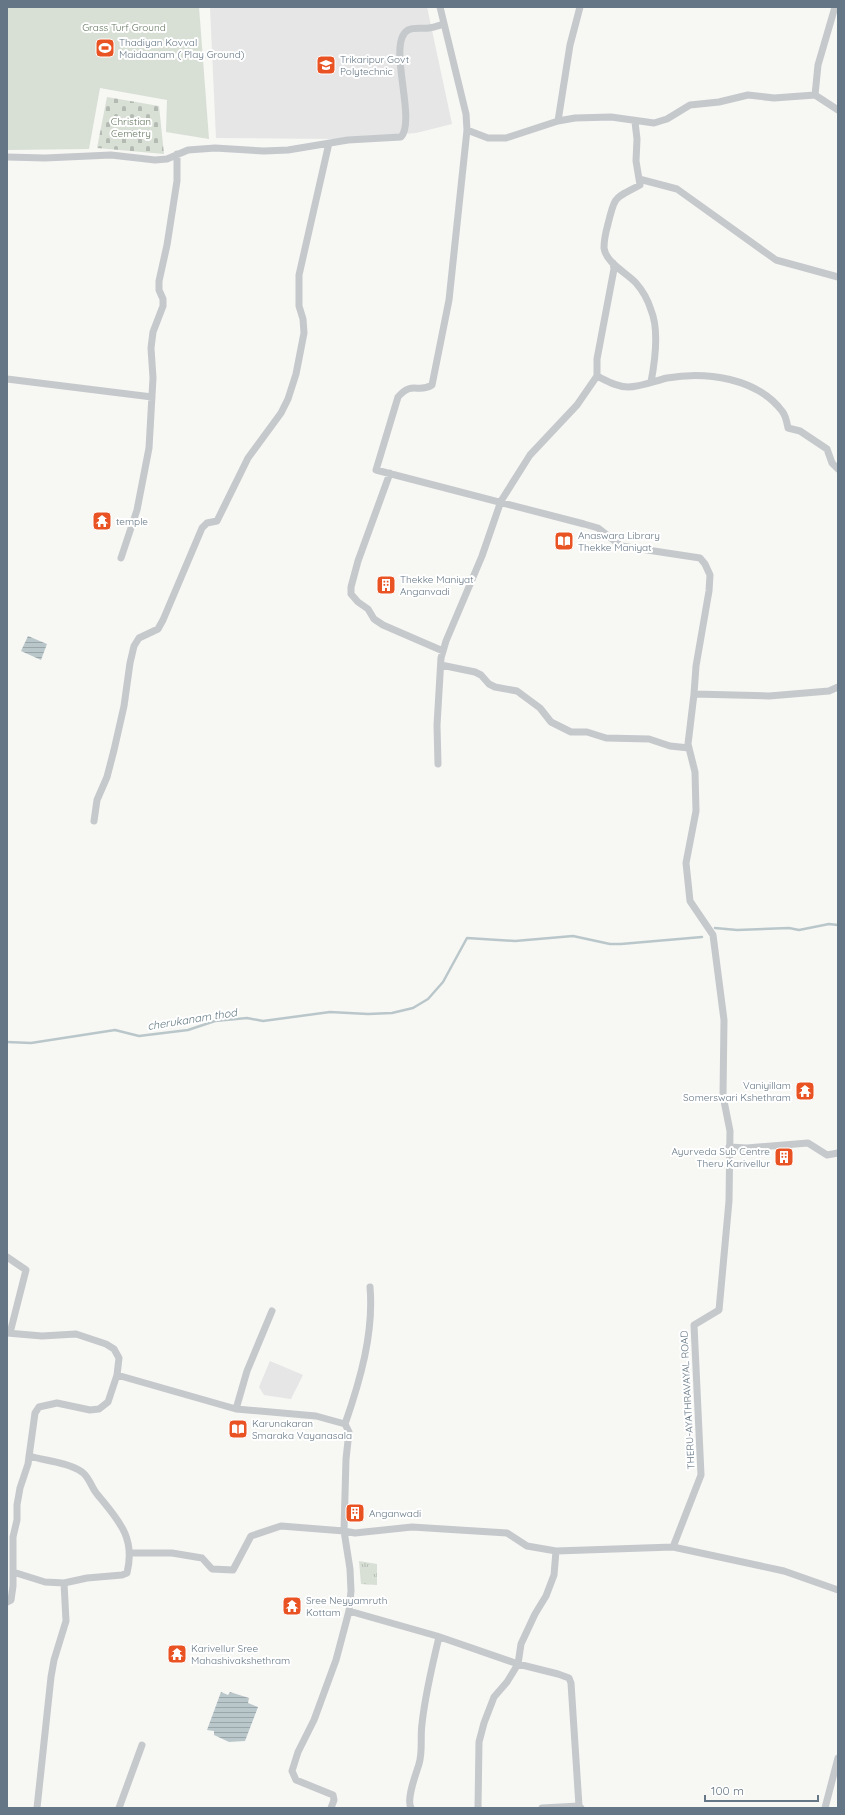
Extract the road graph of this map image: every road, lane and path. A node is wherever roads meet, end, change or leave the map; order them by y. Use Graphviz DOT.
graph roads {
  1 [pos="440,7"];
  2 [pos="580,7"];
  3 [pos="835,7"];
  4 [pos="444,24"];
  5 [pos="815,95"];
  6 [pos="838,110"];
  7 [pos="558,121"];
  8 [pos="635,122"];
  9 [pos="467,130"];
  10 [pos="329,143"];
  11 [pos="177,154"];
  12 [pos="7,157"];
  13 [pos="639,179"];
  14 [pos="613,263"];
  15 [pos="838,277"];
  16 [pos="597,376"];
  17 [pos="7,378"];
  18 [pos="651,382"];
  19 [pos="152,397"];
  20 [pos="838,469"];
  21 [pos="390,473"];
  22 [pos="501,501"];
  23 [pos="121,558"];
  24 [pos="443,651"];
  25 [pos="441,665"];
  26 [pos="838,688"];
  27 [pos="694,694"];
  28 [pos="689,748"];
  29 [pos="438,764"];
  30 [pos="94,821"];
  31 [pos="730,1147"];
  32 [pos="838,1153"];
  33 [pos="7,1257"];
  34 [pos="370,1287"];
  35 [pos="272,1311"];
  36 [pos="8,1333"];
  37 [pos="117,1375"];
  38 [pos="236,1409"];
  39 [pos="345,1424"];
  40 [pos="29,1456"];
  41 [pos="344,1531"];
  42 [pos="673,1547"];
  43 [pos="556,1551"];
  44 [pos="129,1553"];
  45 [pos="13,1572"];
  46 [pos="64,1583"];
  47 [pos="838,1590"];
  48 [pos="7,1602"];
  49 [pos="349,1611"];
  50 [pos="439,1637"];
  51 [pos="518,1664"];
  52 [pos="142,1745"];
  53 [pos="838,1758"];
  54 [pos="580,1807"];
  55 [pos="37,1808"];
  56 [pos="119,1808"];
  57 [pos="331,1808"];
  58 [pos="411,1808"];
  59 [pos="478,1808"];
  60 [pos="542,1808"];
  61 [pos="825,1808"];
  1 -- 4 [label="street"];
  2 -- 7 [label="street"];
  3 -- 5 [label="street"];
  4 -- 9 [label="street"];
  4 -- 10 [label="street"];
  5 -- 6 [label="street"];
  5 -- 8 [label="street"];
  7 -- 8 [label="street"];
  7 -- 9 [label="street"];
  8 -- 13 [label="street"];
  9 -- 21 [label="street"];
  10 -- 11 [label="street"];
  10 -- 30 [label="street"];
  11 -- 12 [label="street"];
  11 -- 19 [label="street"];
  13 -- 14 [label="street"];
  13 -- 15 [label="street"];
  14 -- 16 [label="street"];
  14 -- 18 [label="street"];
  16 -- 18 [label="street"];
  16 -- 22 [label="street"];
  17 -- 19 [label="street"];
  18 -- 20 [label="street"];
  19 -- 23 [label="street"];
  21 -- 22 [label="street"];
  21 -- 24 [label="street"];
  22 -- 24 [label="street"];
  22 -- 27 [label="street, THERU-AYATHRAVAYAL ROAD"];
  24 -- 25 [label="street"];
  25 -- 28 [label="street"];
  25 -- 29 [label="street"];
  26 -- 27 [label="street"];
  27 -- 28 [label="street, THERU-AYATHRAVAYAL ROAD"];
  28 -- 31 [label="street, THERU-AYATHRAVAYAL ROAD"];
  31 -- 32 [label="street"];
  31 -- 42 [label="street, THERU-AYATHRAVAYAL ROAD"];
  33 -- 36 [label="street"];
  34 -- 39 [label="street"];
  35 -- 38 [label="street"];
  36 -- 37 [label="street"];
  37 -- 38 [label="street"];
  37 -- 40 [label="street"];
  38 -- 39 [label="street"];
  39 -- 41 [label="street"];
  40 -- 44 [label="street"];
  40 -- 45 [label="street"];
  41 -- 43 [label="street"];
  41 -- 44 [label="street"];
  41 -- 49 [label="street"];
  42 -- 43 [label="street"];
  42 -- 47 [label="street"];
  43 -- 51 [label="street"];
  44 -- 46 [label="street"];
  45 -- 46 [label="street"];
  45 -- 48 [label="street"];
  46 -- 55 [label="street"];
  49 -- 50 [label="street"];
  49 -- 57 [label="street"];
  50 -- 51 [label="street"];
  50 -- 58 [label="street"];
  51 -- 54 [label="street"];
  51 -- 59 [label="street"];
  52 -- 56 [label="street"];
  53 -- 61 [label="street"];
  54 -- 60 [label="street"];
}
